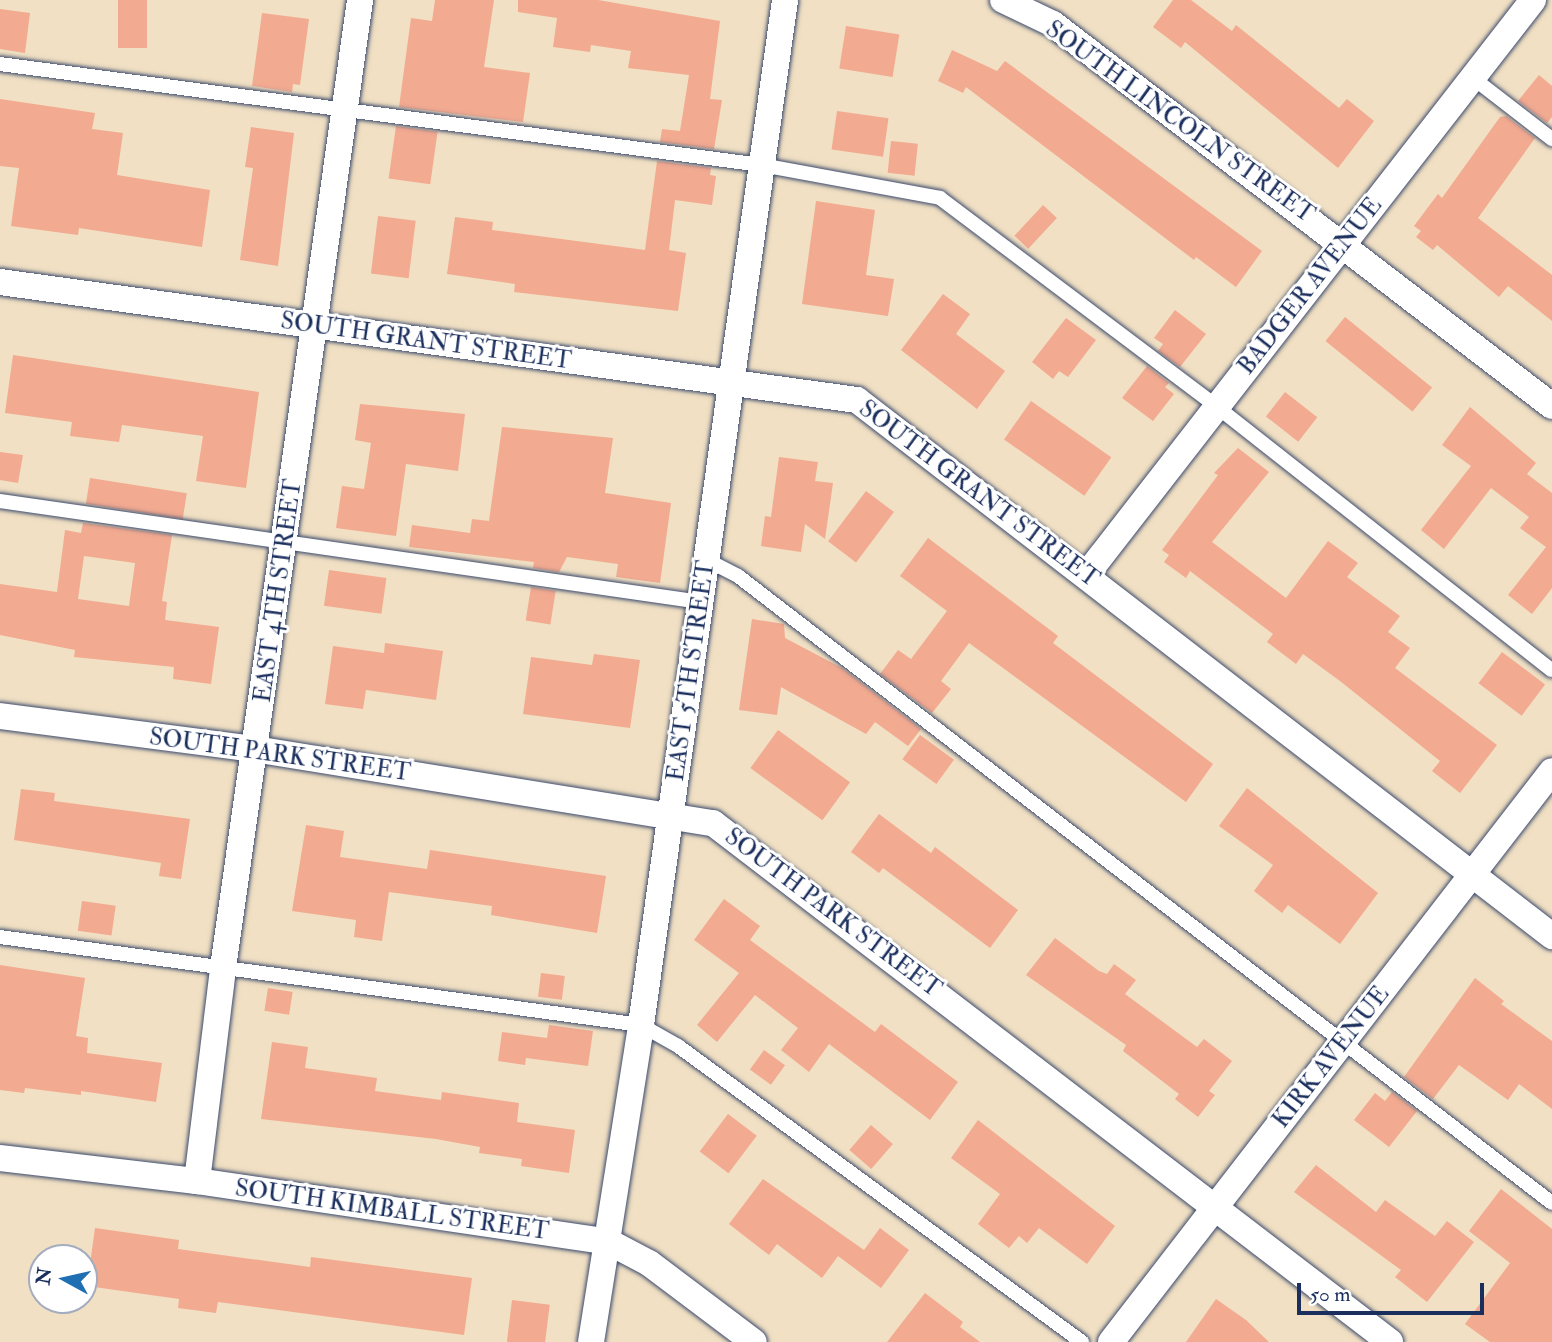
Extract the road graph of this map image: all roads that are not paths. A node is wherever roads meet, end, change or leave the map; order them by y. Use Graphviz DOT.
graph roads {
  1 [pos="360,0"];
  2 [pos="785,0"];
  3 [pos="1003,0"];
  4 [pos="1533,0"];
  5 [pos="0,64"];
  6 [pos="1473,78"];
  7 [pos="343,112"];
  8 [pos="1552,139"];
  9 [pos="761,164"];
  10 [pos="1344,243"];
  11 [pos="0,282"];
  12 [pos="314,326"];
  13 [pos="729,381"];
  14 [pos="1216,406"];
  15 [pos="1552,406"];
  16 [pos="0,501"];
  17 [pos="286,542"];
  18 [pos="707,559"];
  19 [pos="1087,573"];
  20 [pos="701,602"];
  21 [pos="1552,670"];
  22 [pos="0,716"];
  23 [pos="254,749"];
  24 [pos="1552,771"];
  25 [pos="671,814"];
  26 [pos="1472,873"];
  27 [pos="1552,936"];
  28 [pos="0,937"];
  29 [pos="223,968"];
  30 [pos="641,1025"];
  31 [pos="1345,1040"];
  32 [pos="0,1158"];
  33 [pos="197,1181"];
  34 [pos="1552,1203"];
  35 [pos="1216,1205"];
  36 [pos="608,1242"];
  37 [pos="591,1342"];
  38 [pos="754,1342"];
  39 [pos="1082,1342"];
  40 [pos="1111,1342"];
  41 [pos="1390,1342"];
  1 -- 7 [label="street, EAST 4TH STREET"];
  2 -- 9 [label="street, EAST 5TH STREET"];
  3 -- 10 [label="street, SOUTH LINCOLN STREET"];
  4 -- 6 [label="street, BADGER AVENUE"];
  5 -- 7 [label="lane"];
  6 -- 8 [label="lane"];
  6 -- 10 [label="street, BADGER AVENUE"];
  7 -- 9 [label="lane"];
  7 -- 12 [label="street, EAST 4TH STREET"];
  9 -- 13 [label="street, EAST 5TH STREET"];
  9 -- 14 [label="lane"];
  10 -- 14 [label="street, BADGER AVENUE"];
  10 -- 15 [label="street, SOUTH LINCOLN STREET"];
  11 -- 12 [label="street, SOUTH GRANT STREET"];
  12 -- 13 [label="street, SOUTH GRANT STREET"];
  12 -- 17 [label="street, EAST 4TH STREET"];
  13 -- 18 [label="street, EAST 5TH STREET"];
  13 -- 19 [label="street, SOUTH GRANT STREET"];
  14 -- 19 [label="street, BADGER AVENUE"];
  14 -- 21 [label="lane"];
  16 -- 17 [label="lane"];
  17 -- 20 [label="lane"];
  17 -- 23 [label="street, EAST 4TH STREET"];
  18 -- 20 [label="street, EAST 5TH STREET"];
  18 -- 31 [label="lane"];
  19 -- 26 [label="street, SOUTH GRANT STREET"];
  20 -- 25 [label="street, EAST 5TH STREET"];
  22 -- 23 [label="street, SOUTH PARK STREET"];
  23 -- 25 [label="street, SOUTH PARK STREET"];
  23 -- 29 [label="street, EAST 4TH STREET"];
  24 -- 26 [label="street, KIRK AVENUE"];
  25 -- 30 [label="street, EAST 5TH STREET"];
  25 -- 35 [label="street, SOUTH PARK STREET"];
  26 -- 27 [label="street, SOUTH GRANT STREET"];
  26 -- 31 [label="street, KIRK AVENUE"];
  28 -- 29 [label="lane"];
  29 -- 30 [label="lane"];
  29 -- 33 [label="street, EAST 4TH STREET"];
  30 -- 36 [label="street, EAST 5TH STREET"];
  30 -- 39 [label="lane"];
  31 -- 34 [label="lane"];
  31 -- 35 [label="street, KIRK AVENUE"];
  32 -- 33 [label="street, SOUTH KIMBALL STREET"];
  33 -- 36 [label="street, SOUTH KIMBALL STREET"];
  35 -- 40 [label="street, KIRK AVENUE"];
  35 -- 41 [label="street, SOUTH PARK STREET"];
  36 -- 37 [label="street, EAST 5TH STREET"];
  36 -- 38 [label="street, SOUTH KIMBALL STREET"];
}
